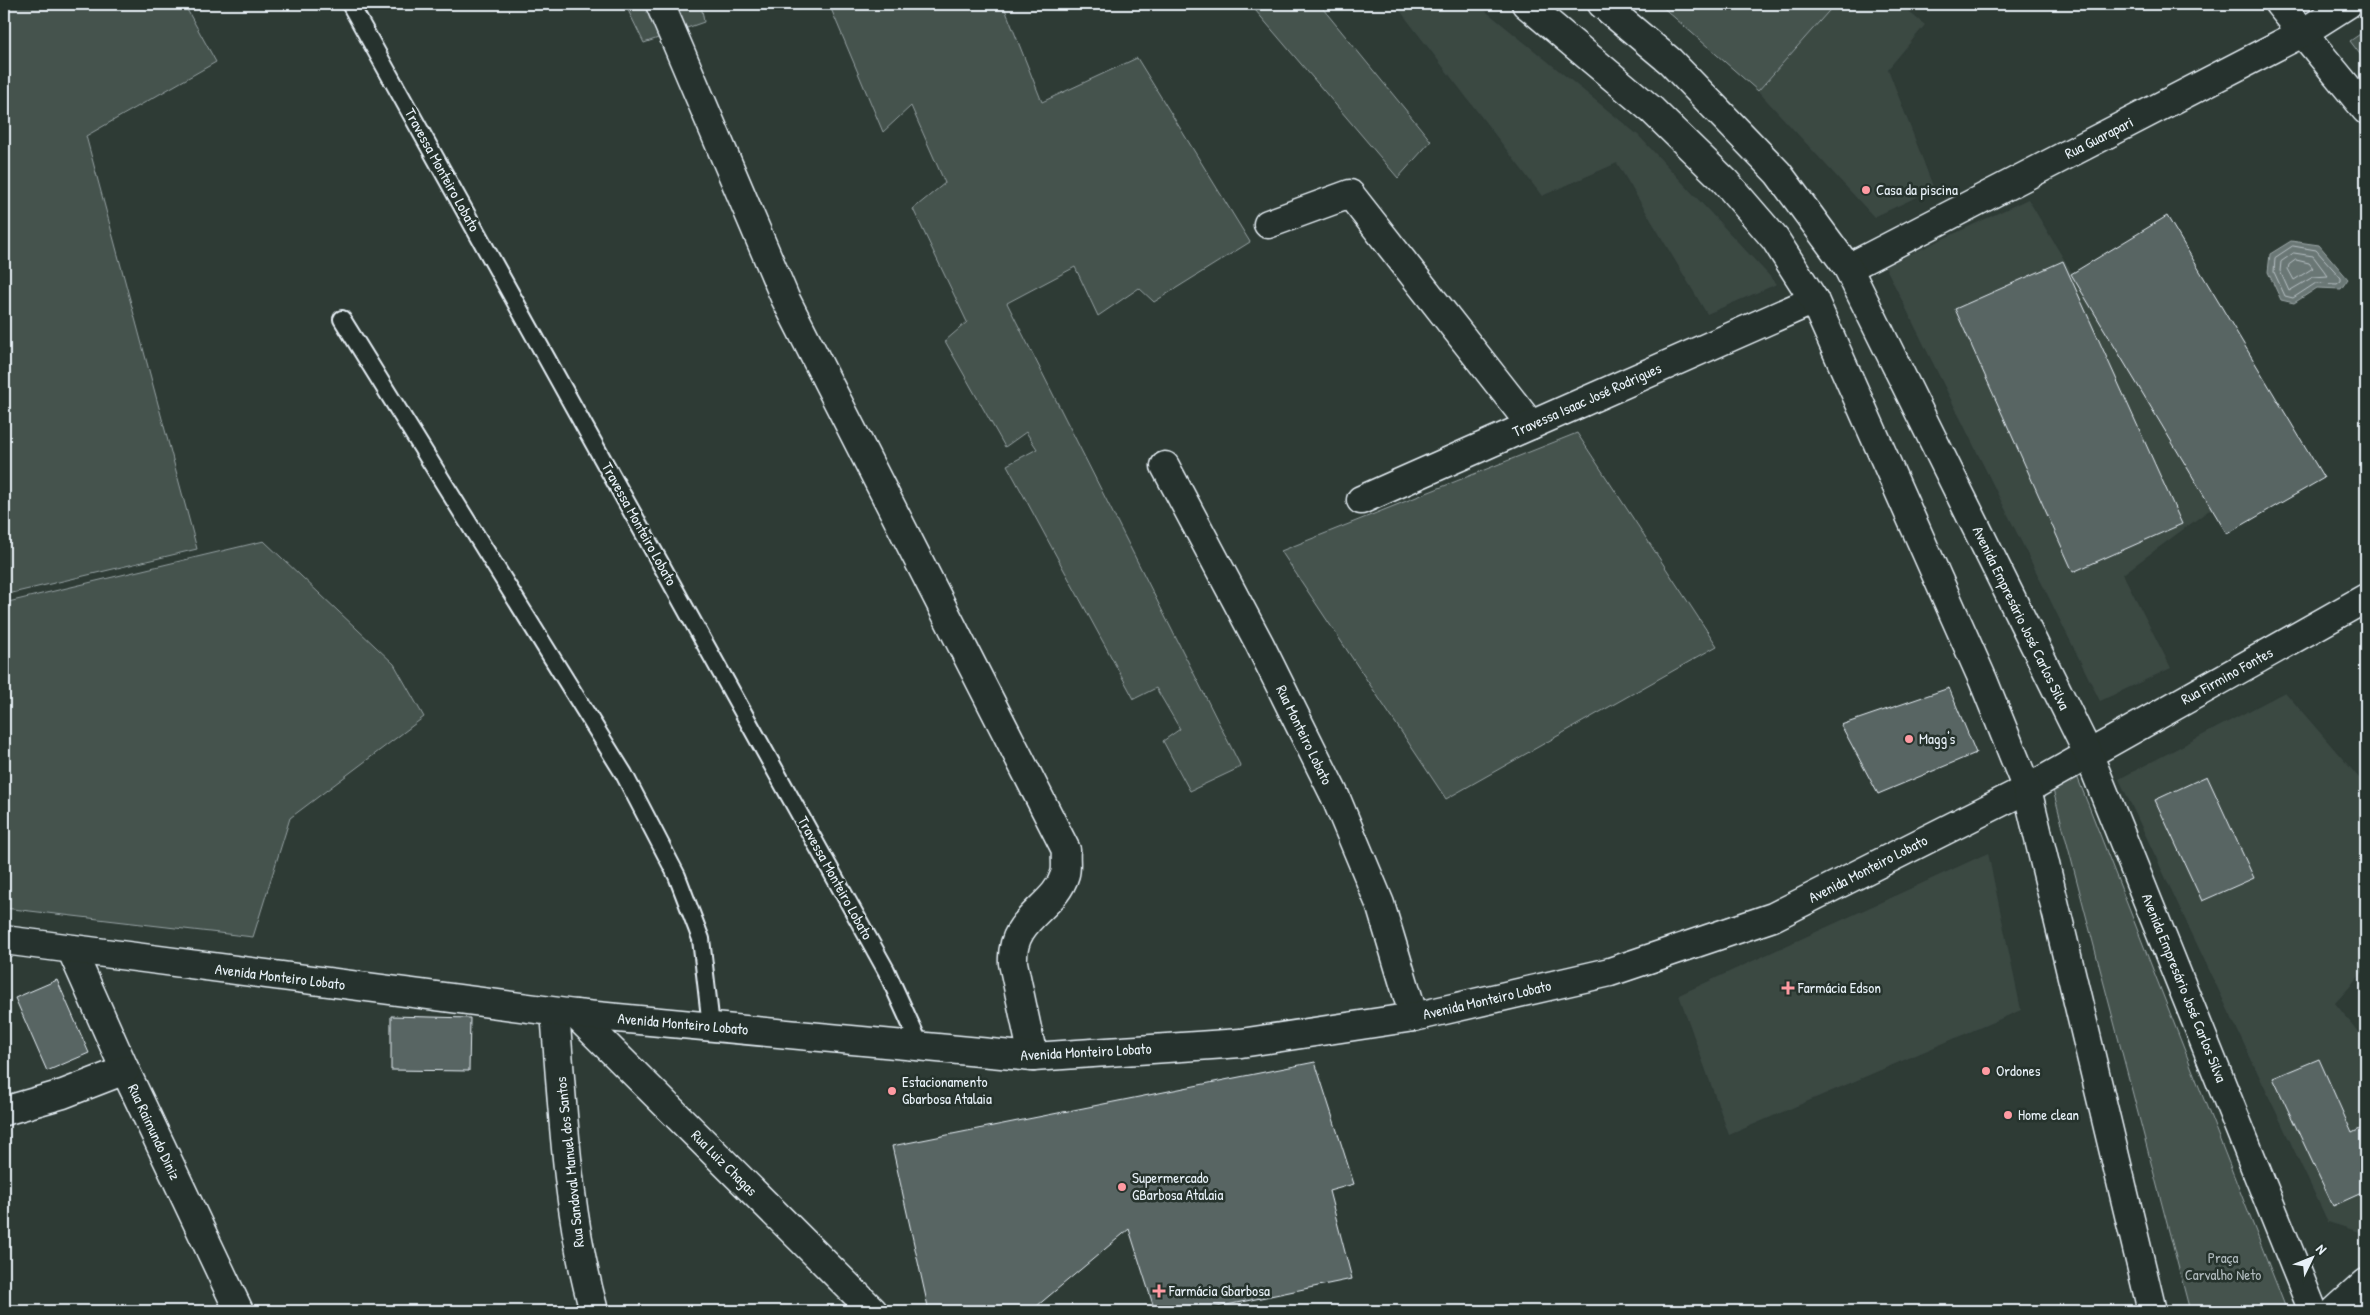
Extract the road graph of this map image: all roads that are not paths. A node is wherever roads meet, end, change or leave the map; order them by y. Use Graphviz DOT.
graph roads {
  1 [pos="350,4"];
  2 [pos="660,4"];
  3 [pos="1526,4"];
  4 [pos="1602,4"];
  5 [pos="2280,4"];
  6 [pos="2348,4"];
  7 [pos="2304,32"];
  8 [pos="2366,110"];
  9 [pos="1268,224"];
  10 [pos="1848,268"];
  11 [pos="1814,300"];
  12 [pos="342,319"];
  13 [pos="1531,425"];
  14 [pos="1165,466"];
  15 [pos="1361,500"];
  16 [pos="2366,598"];
  17 [pos="2088,753"];
  18 [pos="2027,789"];
  19 [pos="4,940"];
  20 [pos="72,951"];
  21 [pos="565,1013"];
  22 [pos="1414,1016"];
  23 [pos="711,1026"];
  24 [pos="921,1047"];
  25 [pos="1033,1056"];
  26 [pos="125,1070"];
  27 [pos="4,1111"];
  28 [pos="2366,1283"];
  29 [pos="239,1311"];
  30 [pos="594,1311"];
  31 [pos="873,1311"];
  32 [pos="2152,1311"];
  33 [pos="2313,1311"];
  34 [pos="2336,1311"];
  1 -- 24 [label="lane, Travessa Monteiro Lobato"];
  2 -- 25 [label="street"];
  3 -- 11 [label="street"];
  4 -- 10 [label="street, Avenida Empresário José Carlos Silva"];
  5 -- 7 [label="street"];
  6 -- 7 [label="street, Rua Guarapari"];
  7 -- 8 [label="street"];
  7 -- 10 [label="street, Rua Guarapari"];
  9 -- 13 [label="street"];
  10 -- 17 [label="street, Avenida Empresário José Carlos Silva"];
  11 -- 13 [label="street, Travessa Isaac José Rodrigues"];
  11 -- 18 [label="street"];
  12 -- 23 [label="lane"];
  13 -- 15 [label="street, Travessa Isaac José Rodrigues"];
  14 -- 22 [label="street, Rua Monteiro Lobato"];
  16 -- 17 [label="street, Rua Firmino Fontes"];
  17 -- 18 [label="street, Avenida Monteiro Lobato"];
  17 -- 33 [label="street, Avenida Empresário José Carlos Silva"];
  18 -- 22 [label="street, Avenida Monteiro Lobato"];
  18 -- 32 [label="street"];
  19 -- 20 [label="street, Avenida Monteiro Lobato"];
  20 -- 21 [label="street, Avenida Monteiro Lobato"];
  20 -- 26 [label="street, Rua Raimundo Diniz"];
  21 -- 23 [label="street, Avenida Monteiro Lobato"];
  21 -- 30 [label="street, Rua Sandoval Manuel dos Santos"];
  21 -- 31 [label="street, Rua Luiz Chagas"];
  22 -- 25 [label="street, Avenida Monteiro Lobato"];
  23 -- 24 [label="street, Avenida Monteiro Lobato"];
  24 -- 25 [label="street, Avenida Monteiro Lobato"];
  26 -- 27 [label="street"];
  26 -- 29 [label="street, Rua Raimundo Diniz"];
  28 -- 34 [label="street"];
}
